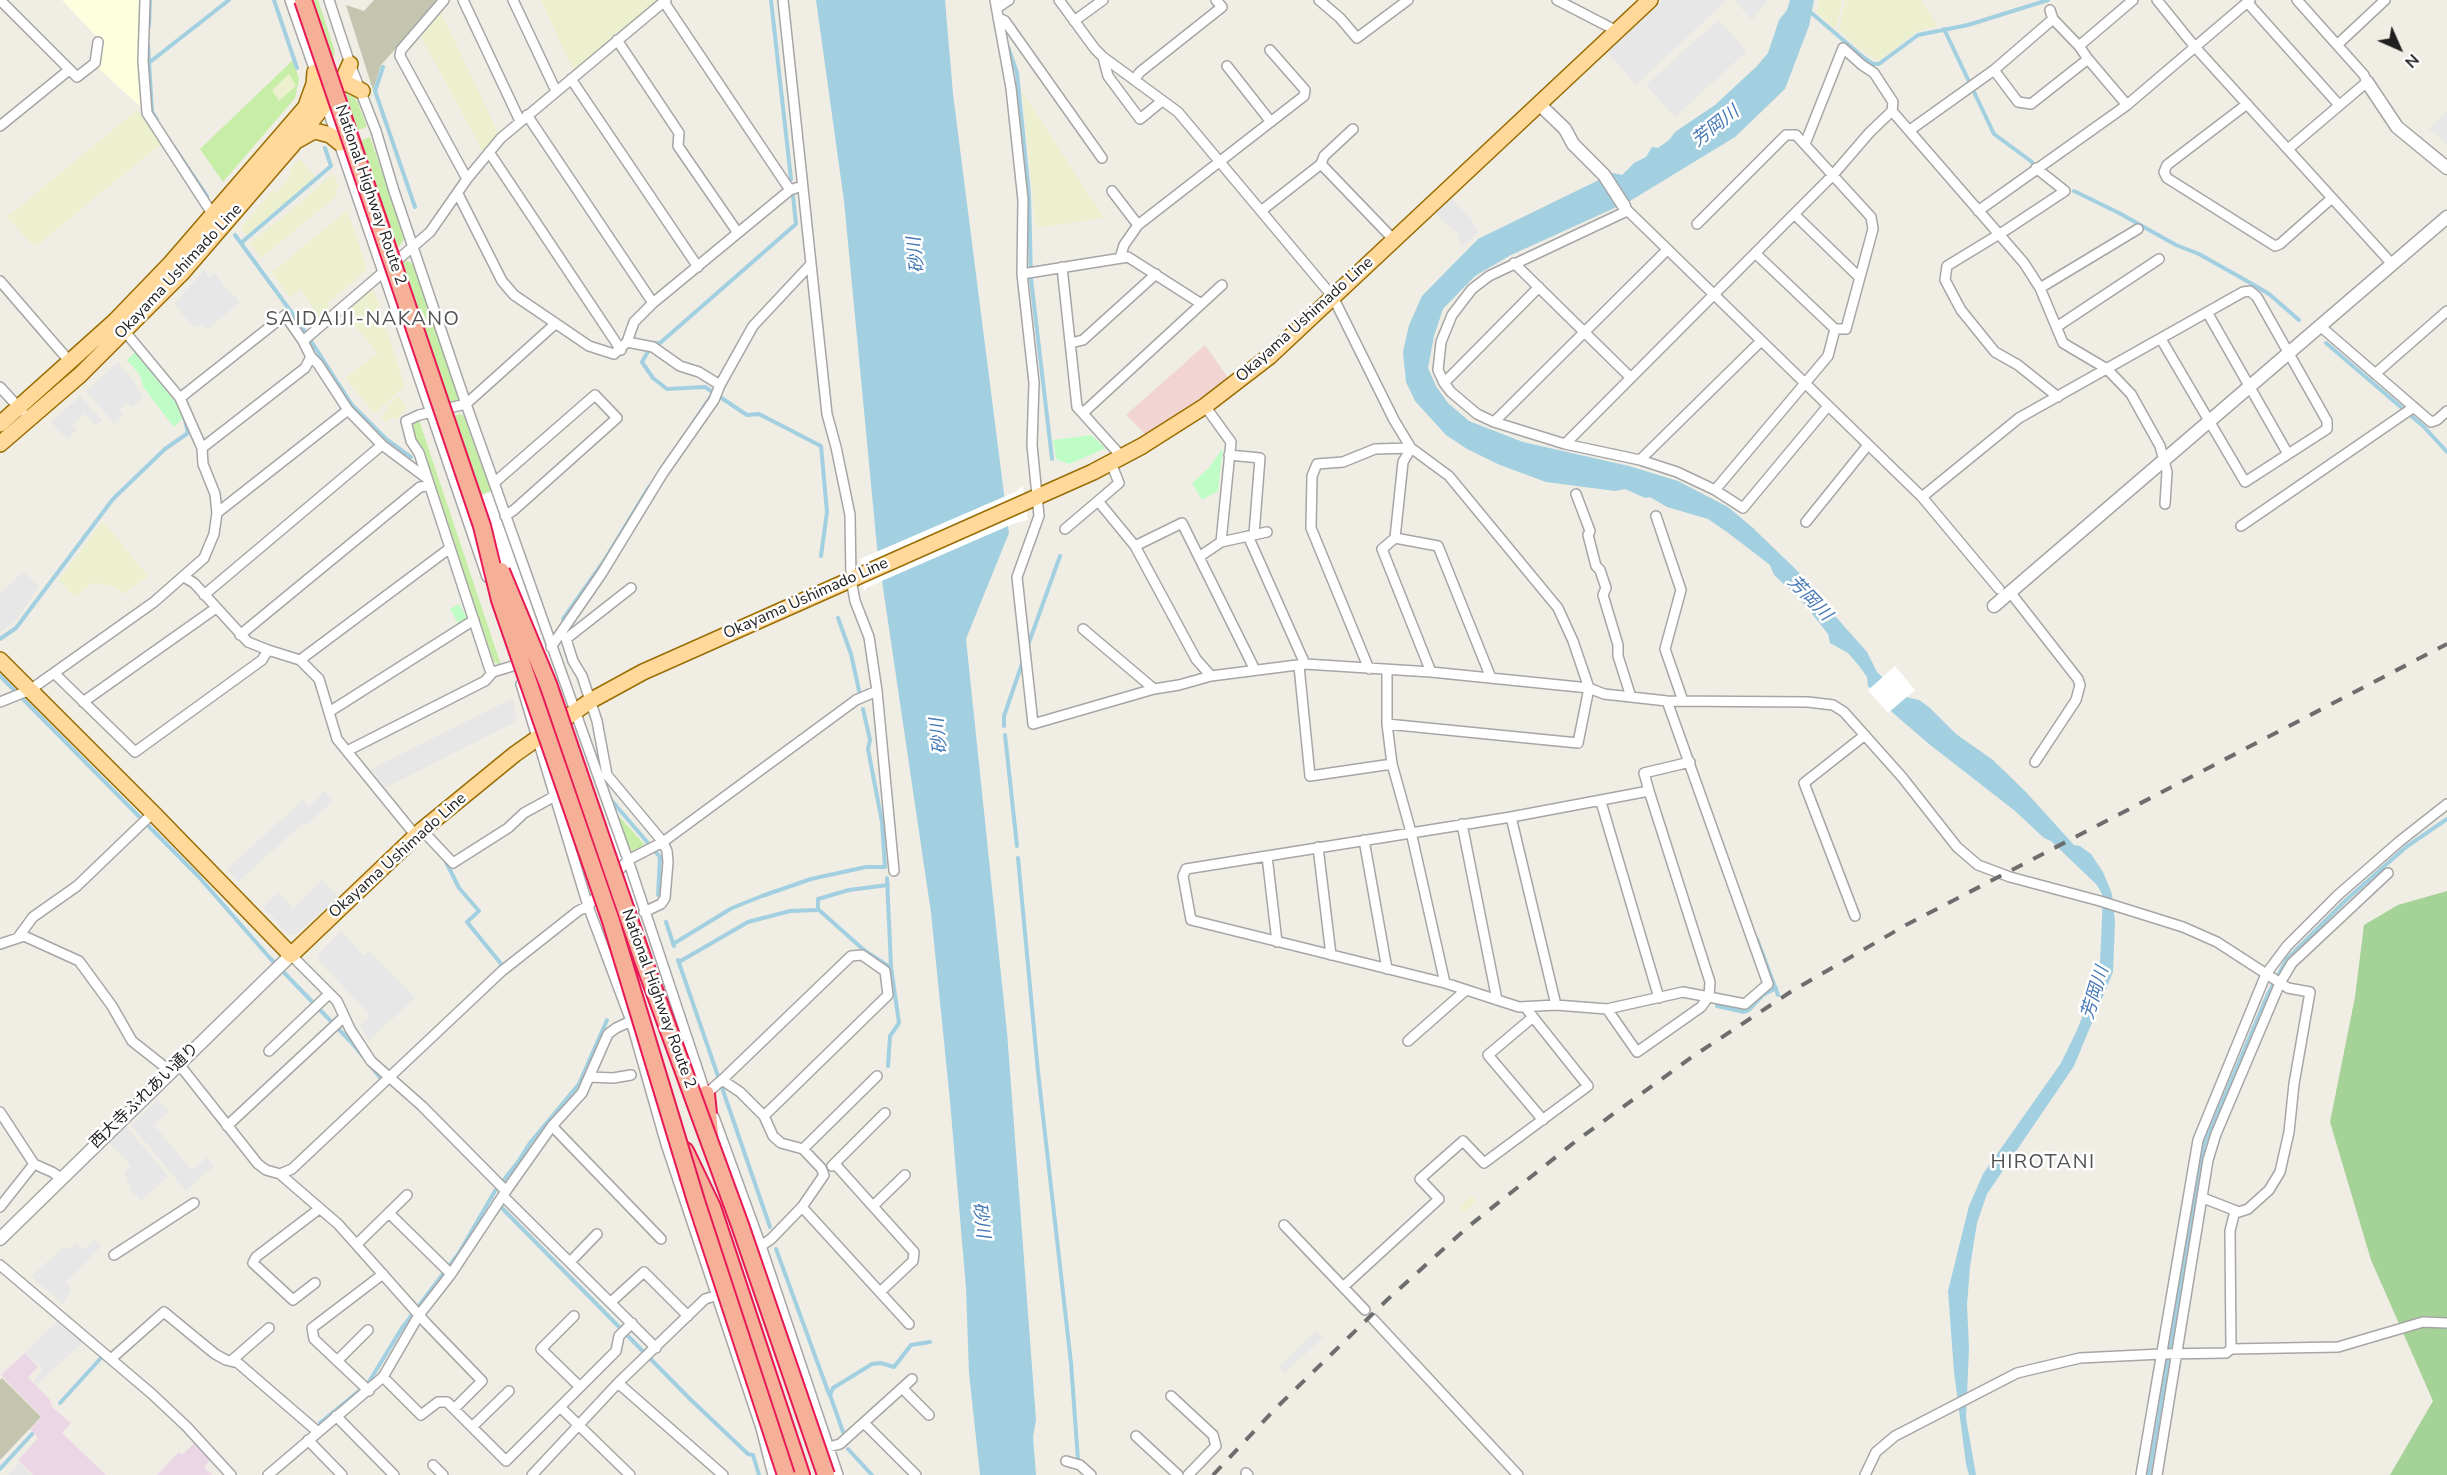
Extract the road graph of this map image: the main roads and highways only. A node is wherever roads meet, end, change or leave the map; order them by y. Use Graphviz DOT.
graph roads {
  1 [pos="303,0"];
  2 [pos="1650,0"];
  3 [pos="350,64"];
  4 [pos="315,72"];
  5 [pos="341,84"];
  6 [pos="362,92"];
  7 [pos="324,99"];
  8 [pos="305,108"];
  9 [pos="294,143"];
  10 [pos="340,143"];
  11 [pos="222,212"];
  12 [pos="121,326"];
  13 [pos="25,413"];
  14 [pos="0,424"];
  15 [pos="0,444"];
  16 [pos="482,526"];
  17 [pos="0,660"];
  18 [pos="706,1094"];
  19 [pos="654,1095"];
  20 [pos="774,1376"];
  21 [pos="828,1468"];
  22 [pos="786,1475"];
  23 [pos="801,1475"];
  24 [pos="813,1475"];
  1 -- 16 [label="highway, National Highway Route 2, bridge"];
  2 -- 17 [label="main road, Okayama Ushimado Line"];
  3 -- 5 [label="main road, Okayama Ushimado Line"];
  4 -- 8 [label="main road"];
  5 -- 6 [label="main road"];
  5 -- 7 [label="main road, Okayama Ushimado Line"];
  7 -- 8 [label="main road, Okayama Ushimado Line"];
  7 -- 9 [label="main road, Okayama Ushimado Line"];
  8 -- 11 [label="main road, Okayama Ushimado Line"];
  9 -- 10 [label="main road"];
  9 -- 11 [label="main road, Okayama Ushimado Line"];
  11 -- 12 [label="main road, Okayama Ushimado Line"];
  11 -- 12 [label="main road, Okayama Ushimado Line"];
  12 -- 13 [label="main road, Okayama Ushimado Line"];
  12 -- 13 [label="main road, Okayama Ushimado Line"];
  13 -- 14 [label="main road, Okayama Ushimado Line"];
  13 -- 15 [label="main road, Okayama Ushimado Line"];
  16 -- 21 [label="highway, National Highway Route 2, bridge"];
  16 -- 22 [label="highway, National Highway Route 2, bridge"];
  18 -- 20 [label="highway"];
  19 -- 20 [label="highway"];
  20 -- 23 [label="highway"];
  20 -- 24 [label="highway"];
}
